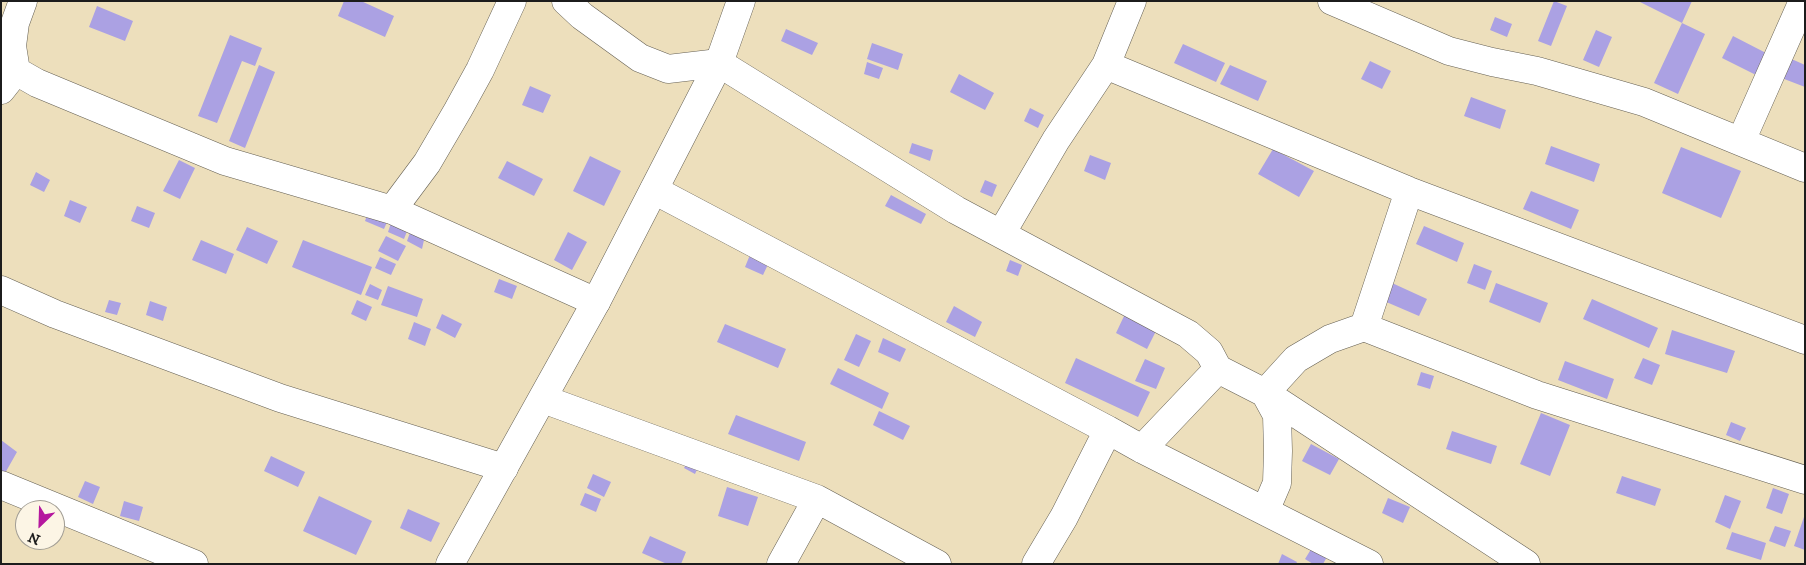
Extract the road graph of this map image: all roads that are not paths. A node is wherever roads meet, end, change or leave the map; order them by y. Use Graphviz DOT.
graph roads {
  1 [pos="23,1"];
  2 [pos="512,1"];
  3 [pos="566,1"];
  4 [pos="741,1"];
  5 [pos="1132,1"];
  6 [pos="1332,1"];
  7 [pos="1802,1"];
  8 [pos="719,63"];
  9 [pos="1106,66"];
  10 [pos="9,80"];
  11 [pos="1741,141"];
  12 [pos="1805,168"];
  13 [pos="654,190"];
  14 [pos="1409,191"];
  15 [pos="392,210"];
  16 [pos="1001,234"];
  17 [pos="1,290"];
  18 [pos="596,302"];
  19 [pos="1364,326"];
  20 [pos="1805,340"];
  21 [pos="1218,369"];
  22 [pos="1265,393"];
  23 [pos="542,398"];
  24 [pos="1108,430"];
  25 [pos="1142,449"];
  26 [pos="504,468"];
  27 [pos="1805,480"];
  28 [pos="1,485"];
  29 [pos="818,499"];
  30 [pos="1265,511"];
  31 [pos="194,564"];
  32 [pos="450,564"];
  33 [pos="781,564"];
  34 [pos="937,564"];
  35 [pos="1036,564"];
  36 [pos="1370,564"];
  37 [pos="1526,564"];
  1 -- 10 [label="street"];
  2 -- 15 [label="street"];
  3 -- 8 [label="street"];
  4 -- 8 [label="street"];
  5 -- 9 [label="street"];
  6 -- 11 [label="street"];
  7 -- 11 [label="street"];
  8 -- 13 [label="street"];
  8 -- 16 [label="street"];
  9 -- 14 [label="street"];
  9 -- 16 [label="street"];
  10 -- 15 [label="street"];
  11 -- 12 [label="street"];
  13 -- 18 [label="street"];
  13 -- 24 [label="street"];
  14 -- 19 [label="street"];
  14 -- 20 [label="street"];
  15 -- 18 [label="street"];
  16 -- 21 [label="street"];
  17 -- 26 [label="street"];
  18 -- 23 [label="street"];
  19 -- 22 [label="street"];
  19 -- 27 [label="street"];
  21 -- 22 [label="street"];
  21 -- 25 [label="street"];
  22 -- 30 [label="street"];
  22 -- 37 [label="street"];
  23 -- 26 [label="street"];
  23 -- 29 [label="street"];
  24 -- 25 [label="street"];
  24 -- 35 [label="street"];
  25 -- 30 [label="street"];
  26 -- 32 [label="street"];
  28 -- 31 [label="street"];
  29 -- 33 [label="street"];
  29 -- 34 [label="street"];
  30 -- 36 [label="street"];
}
